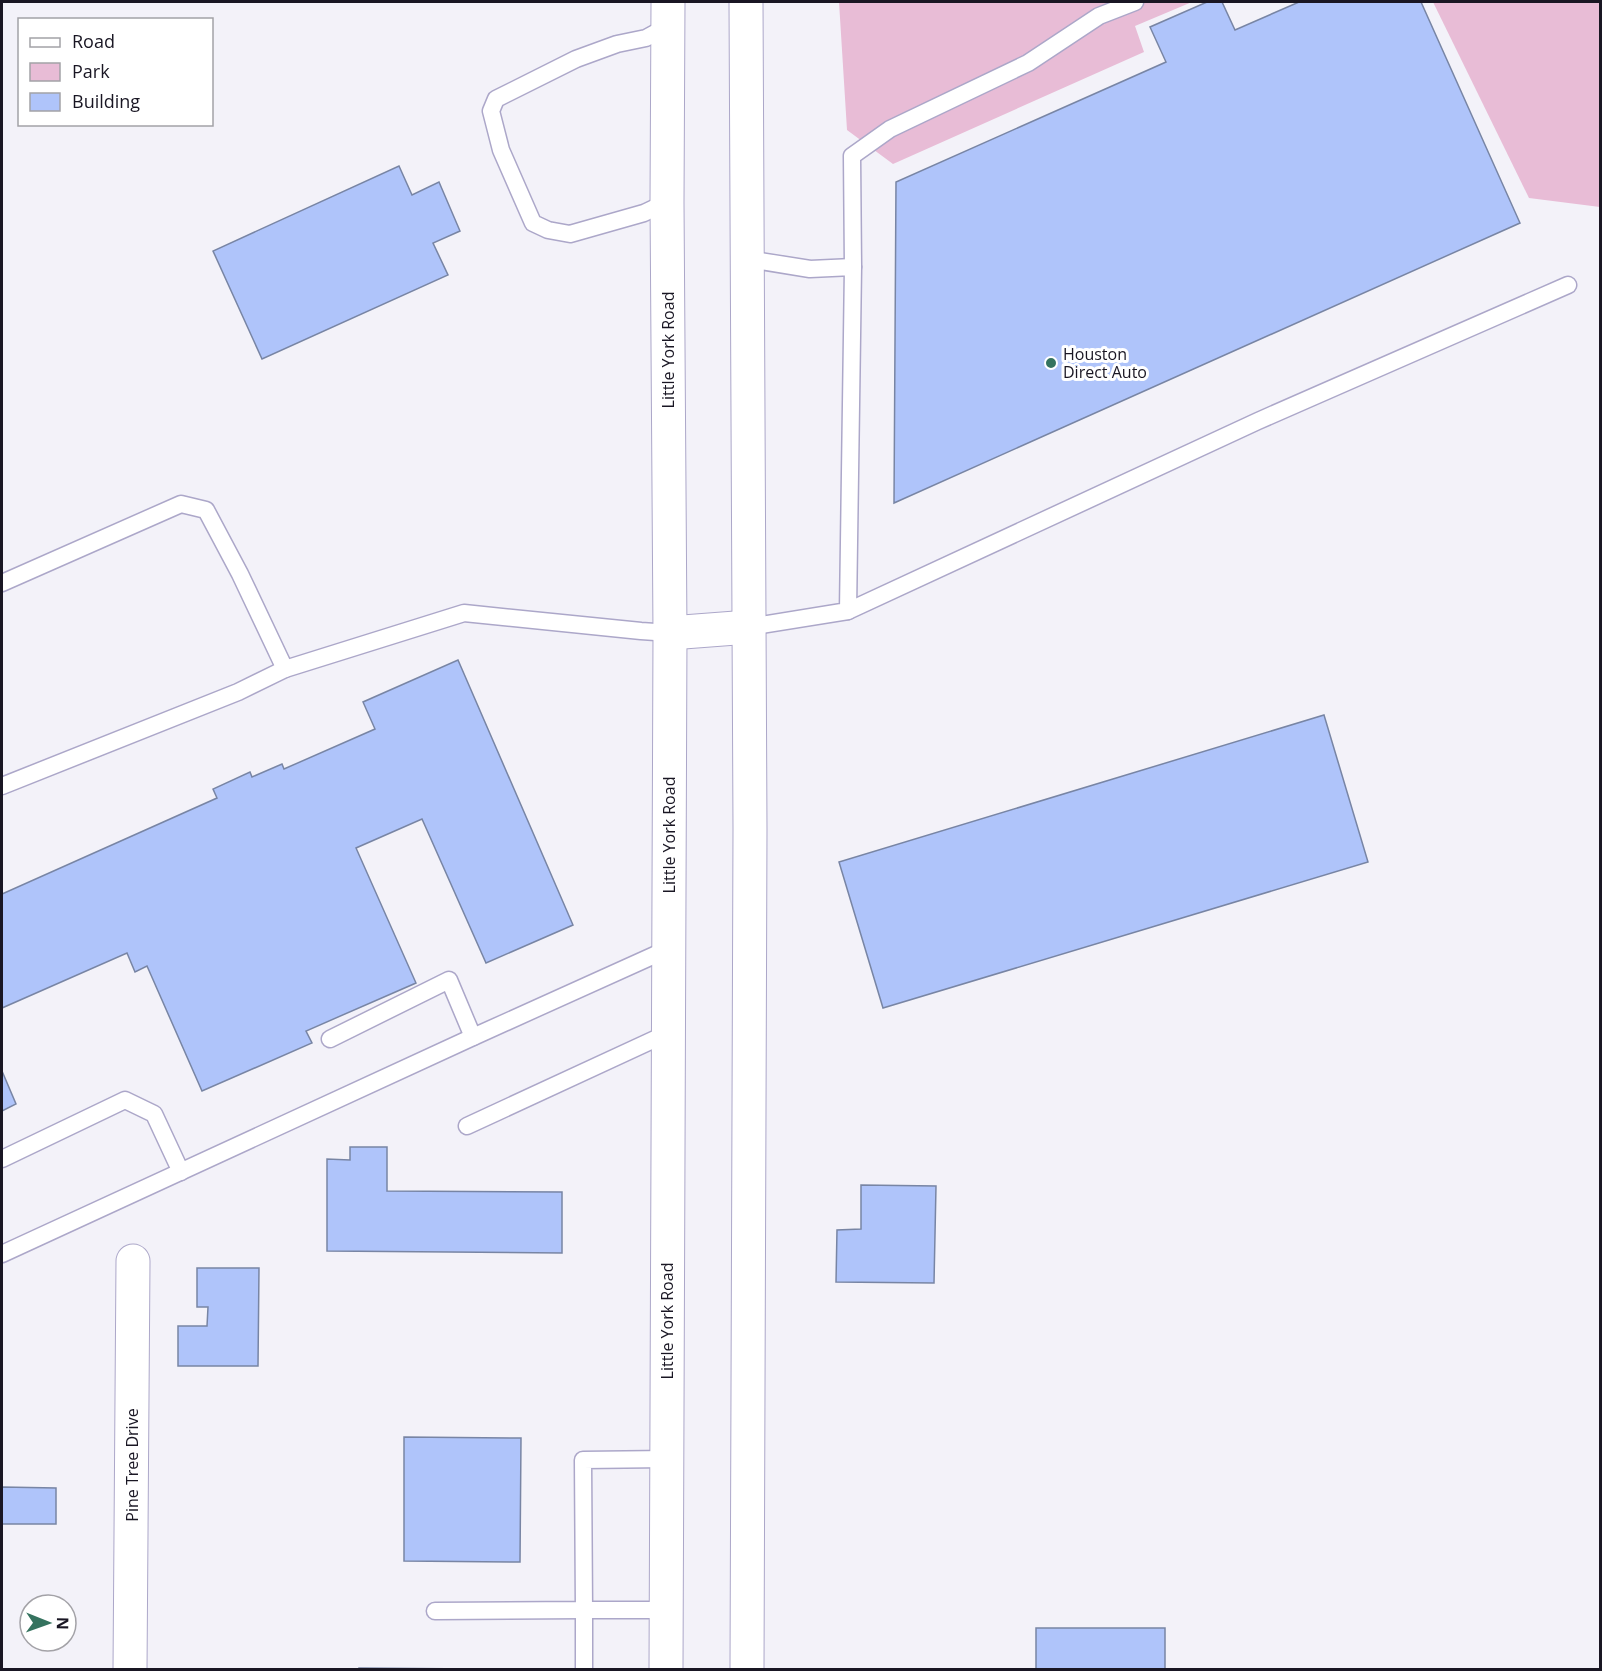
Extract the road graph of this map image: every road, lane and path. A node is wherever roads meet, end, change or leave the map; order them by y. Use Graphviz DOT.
graph roads {
  1 [pos="746,2"];
  2 [pos="1135,2"];
  3 [pos="668,14"];
  4 [pos="667,202"];
  5 [pos="747,259"];
  6 [pos="853,267"];
  7 [pos="1568,285"];
  8 [pos="2,583"];
  9 [pos="848,611"];
  10 [pos="749,627"];
  11 [pos="670,633"];
  12 [pos="285,669"];
  13 [pos="2,786"];
  14 [pos="668,949"];
  15 [pos="668,1033"];
  16 [pos="473,1037"];
  17 [pos="330,1039"];
  18 [pos="467,1126"];
  19 [pos="2,1159"];
  20 [pos="181,1172"];
  21 [pos="2,1254"];
  22 [pos="134,1261"];
  23 [pos="667,1459"];
  24 [pos="584,1610"];
  25 [pos="666,1610"];
  26 [pos="435,1611"];
  27 [pos="130,1670"];
  28 [pos="584,1670"];
  29 [pos="666,1670"];
  30 [pos="747,1670"];
  1 -- 5 [label="main road"];
  2 -- 6 [label="lane"];
  3 -- 4 [label="main road, Little York Road"];
  3 -- 4 [label="lane"];
  4 -- 11 [label="main road, Little York Road"];
  5 -- 6 [label="lane"];
  5 -- 10 [label="main road"];
  6 -- 9 [label="lane"];
  7 -- 9 [label="lane"];
  8 -- 12 [label="lane"];
  9 -- 10 [label="lane"];
  10 -- 11 [label="main road"];
  10 -- 30 [label="main road"];
  11 -- 12 [label="lane"];
  11 -- 14 [label="main road, Little York Road"];
  12 -- 13 [label="lane"];
  14 -- 15 [label="main road, Little York Road"];
  14 -- 16 [label="lane"];
  15 -- 18 [label="lane"];
  15 -- 23 [label="main road, Little York Road"];
  16 -- 17 [label="lane"];
  16 -- 20 [label="lane"];
  19 -- 20 [label="lane"];
  20 -- 21 [label="lane"];
  22 -- 27 [label="main road, Pine Tree Drive"];
  23 -- 24 [label="lane"];
  23 -- 25 [label="main road, Little York Road"];
  24 -- 25 [label="lane"];
  24 -- 26 [label="lane"];
  24 -- 28 [label="lane"];
  25 -- 29 [label="main road, Little York Road"];
}
